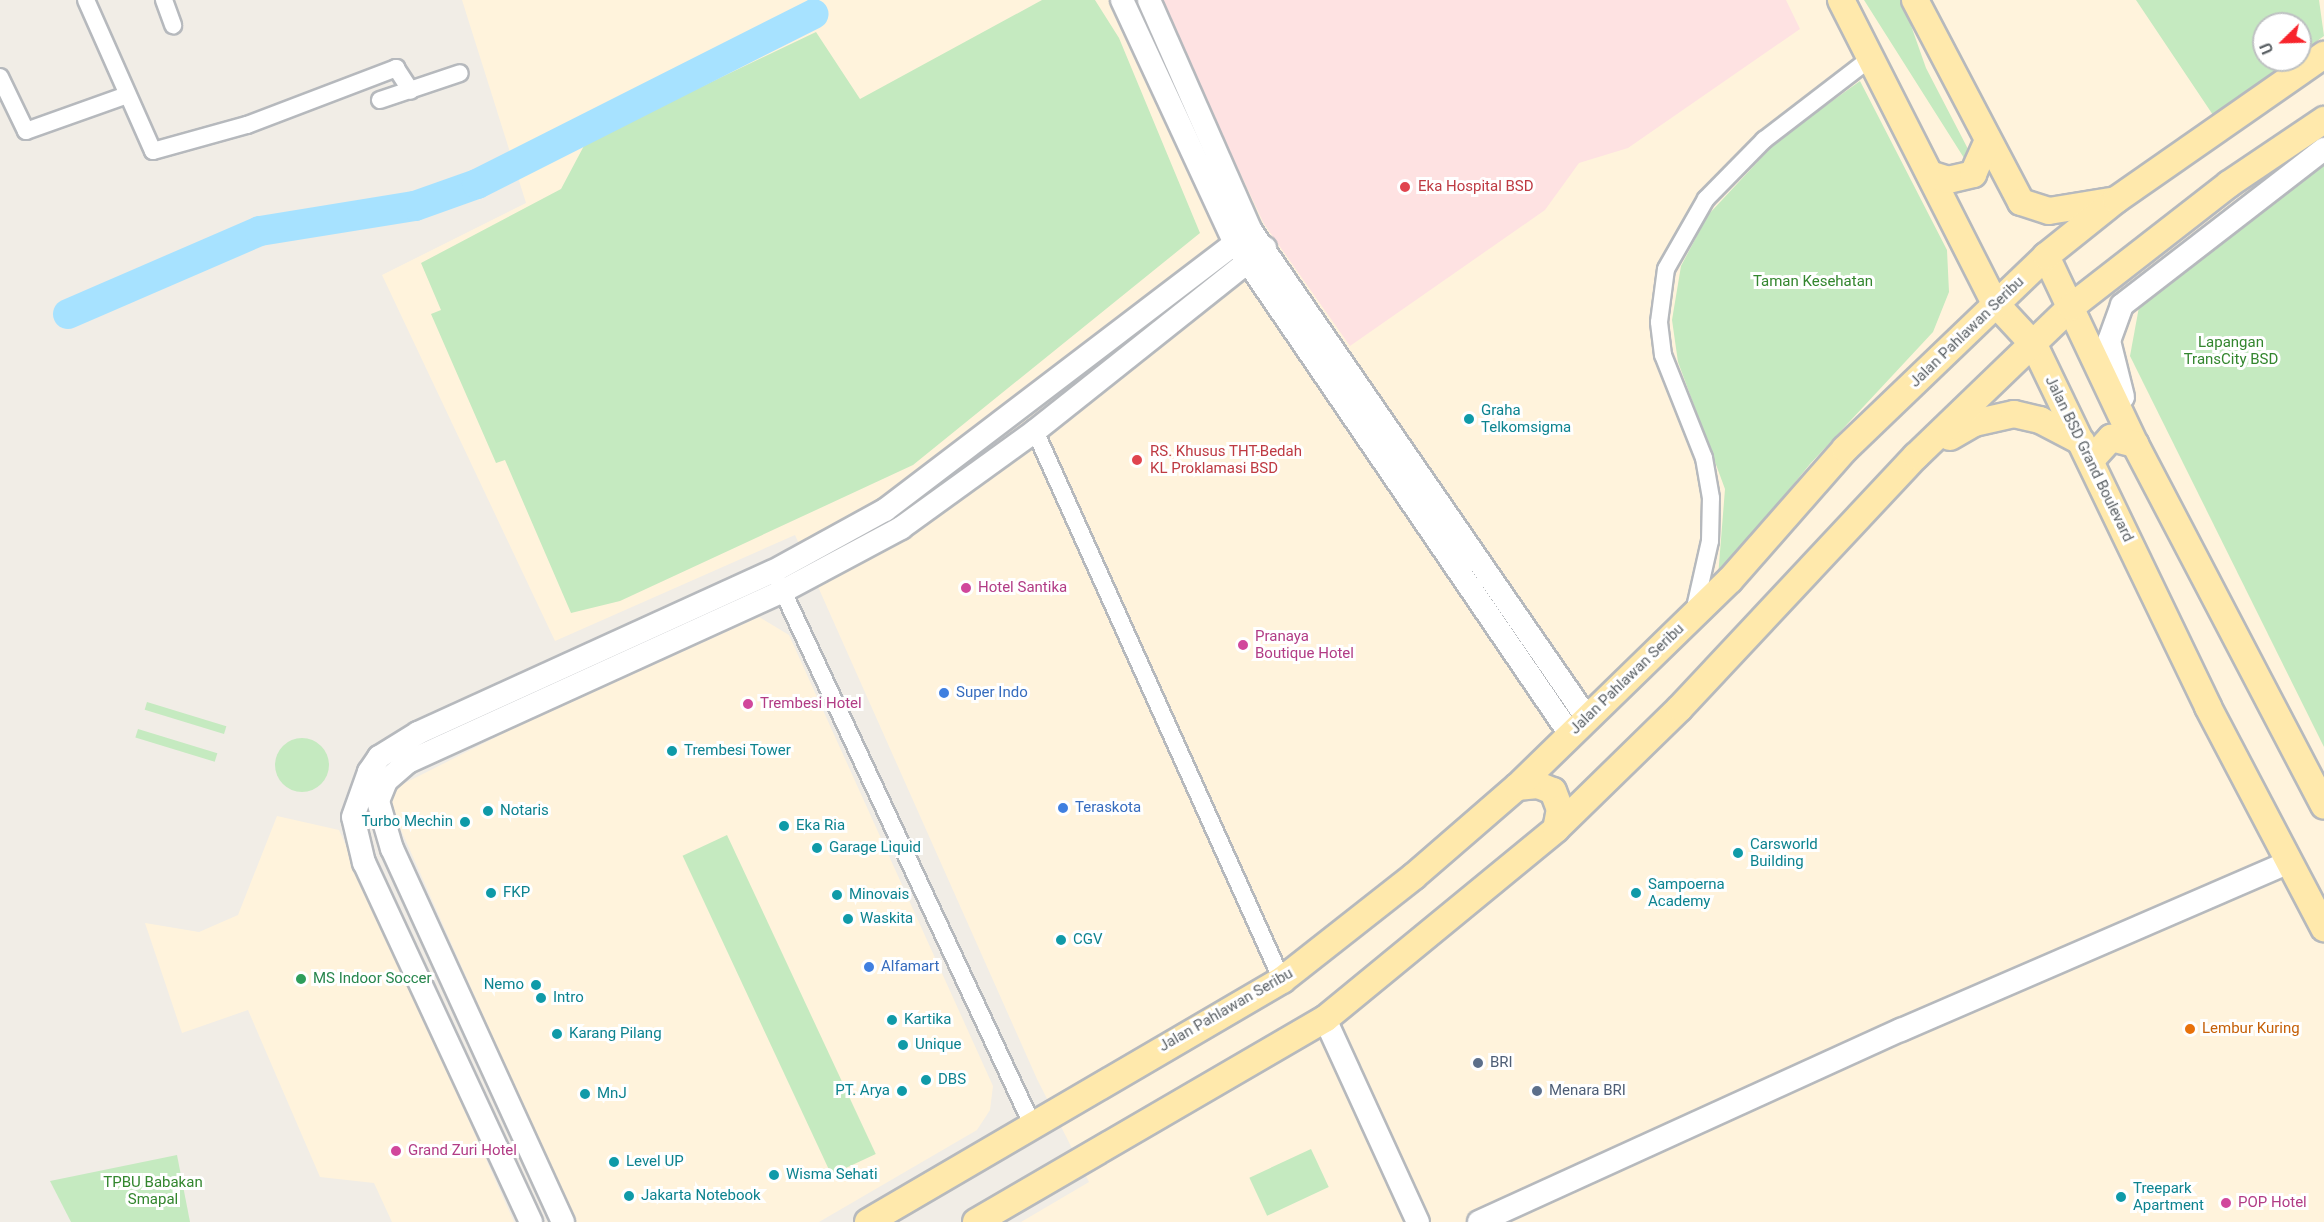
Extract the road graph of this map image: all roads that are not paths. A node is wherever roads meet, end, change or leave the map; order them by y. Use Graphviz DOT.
graph roads {
  1 [pos="86,0"];
  2 [pos="164,0"];
  3 [pos="1122,0"];
  4 [pos="1149,0"];
  5 [pos="1841,0"];
  6 [pos="1915,0"];
  7 [pos="173,25"];
  8 [pos="2324,55"];
  9 [pos="1871,58"];
  10 [pos="460,73"];
  11 [pos="0,77"];
  12 [pos="411,91"];
  13 [pos="127,95"];
  14 [pos="380,100"];
  15 [pos="2324,120"];
  16 [pos="1988,142"];
  17 [pos="2324,149"];
  18 [pos="1933,175"];
  19 [pos="2116,200"];
  20 [pos="1250,245"];
  21 [pos="2046,256"];
  22 [pos="1995,303"];
  23 [pos="2071,307"];
  24 [pos="2034,345"];
  25 [pos="1035,431"];
  26 [pos="2087,451"];
  27 [pos="2139,451"];
  28 [pos="1916,456"];
  29 [pos="778,581"];
  30 [pos="1693,615"];
  31 [pos="1579,726"];
  32 [pos="1517,787"];
  33 [pos="378,801"];
  34 [pos="354,805"];
  35 [pos="2324,806"];
  36 [pos="1556,828"];
  37 [pos="2289,862"];
  38 [pos="2324,928"];
  39 [pos="1282,980"];
  40 [pos="1325,1019"];
  41 [pos="1032,1124"];
  42 [pos="531,1222"];
  43 [pos="563,1222"];
  44 [pos="868,1222"];
  45 [pos="976,1222"];
  46 [pos="1418,1222"];
  47 [pos="1479,1222"];
  1 -- 13 [label="street"];
  2 -- 7 [label="street"];
  3 -- 20 [label="street"];
  4 -- 20 [label="street"];
  5 -- 9 [label="main road, Jalan BSD Grand Boulevard"];
  6 -- 16 [label="main road"];
  8 -- 19 [label="main road, Jalan Pahlawan Seribu"];
  9 -- 18 [label="main road, Jalan BSD Grand Boulevard"];
  9 -- 30 [label="street"];
  10 -- 12 [label="street"];
  11 -- 13 [label="street"];
  12 -- 13 [label="street"];
  12 -- 14 [label="street"];
  15 -- 23 [label="main road"];
  16 -- 18 [label="main road"];
  16 -- 19 [label="main road"];
  17 -- 27 [label="street"];
  18 -- 22 [label="main road, Jalan BSD Grand Boulevard"];
  19 -- 21 [label="main road, Jalan Pahlawan Seribu"];
  20 -- 25 [label="street"];
  20 -- 29 [label="street"];
  20 -- 31 [label="street"];
  21 -- 22 [label="main road, Jalan Pahlawan Seribu"];
  21 -- 23 [label="main road"];
  22 -- 24 [label="main road, Jalan BSD Grand Boulevard"];
  22 -- 30 [label="main road, Jalan Pahlawan Seribu"];
  23 -- 24 [label="main road"];
  23 -- 27 [label="main road"];
  24 -- 26 [label="main road, Jalan BSD Grand Boulevard"];
  24 -- 28 [label="main road"];
  25 -- 29 [label="street"];
  25 -- 39 [label="street"];
  26 -- 27 [label="main road"];
  26 -- 28 [label="main road"];
  26 -- 37 [label="main road, Jalan BSD Grand Boulevard"];
  27 -- 35 [label="main road"];
  28 -- 36 [label="main road"];
  29 -- 33 [label="street"];
  29 -- 34 [label="street"];
  29 -- 41 [label="street"];
  30 -- 31 [label="main road, Jalan Pahlawan Seribu"];
  31 -- 32 [label="main road, Jalan Pahlawan Seribu"];
  32 -- 36 [label="main road"];
  32 -- 39 [label="main road, Jalan Pahlawan Seribu"];
  33 -- 34 [label="street"];
  33 -- 43 [label="street"];
  34 -- 42 [label="street"];
  36 -- 40 [label="main road"];
  37 -- 38 [label="main road, Jalan BSD Grand Boulevard"];
  37 -- 47 [label="street"];
  39 -- 41 [label="main road, Jalan Pahlawan Seribu"];
  40 -- 45 [label="main road"];
  40 -- 46 [label="street"];
  41 -- 44 [label="main road, Jalan Pahlawan Seribu"];
}
